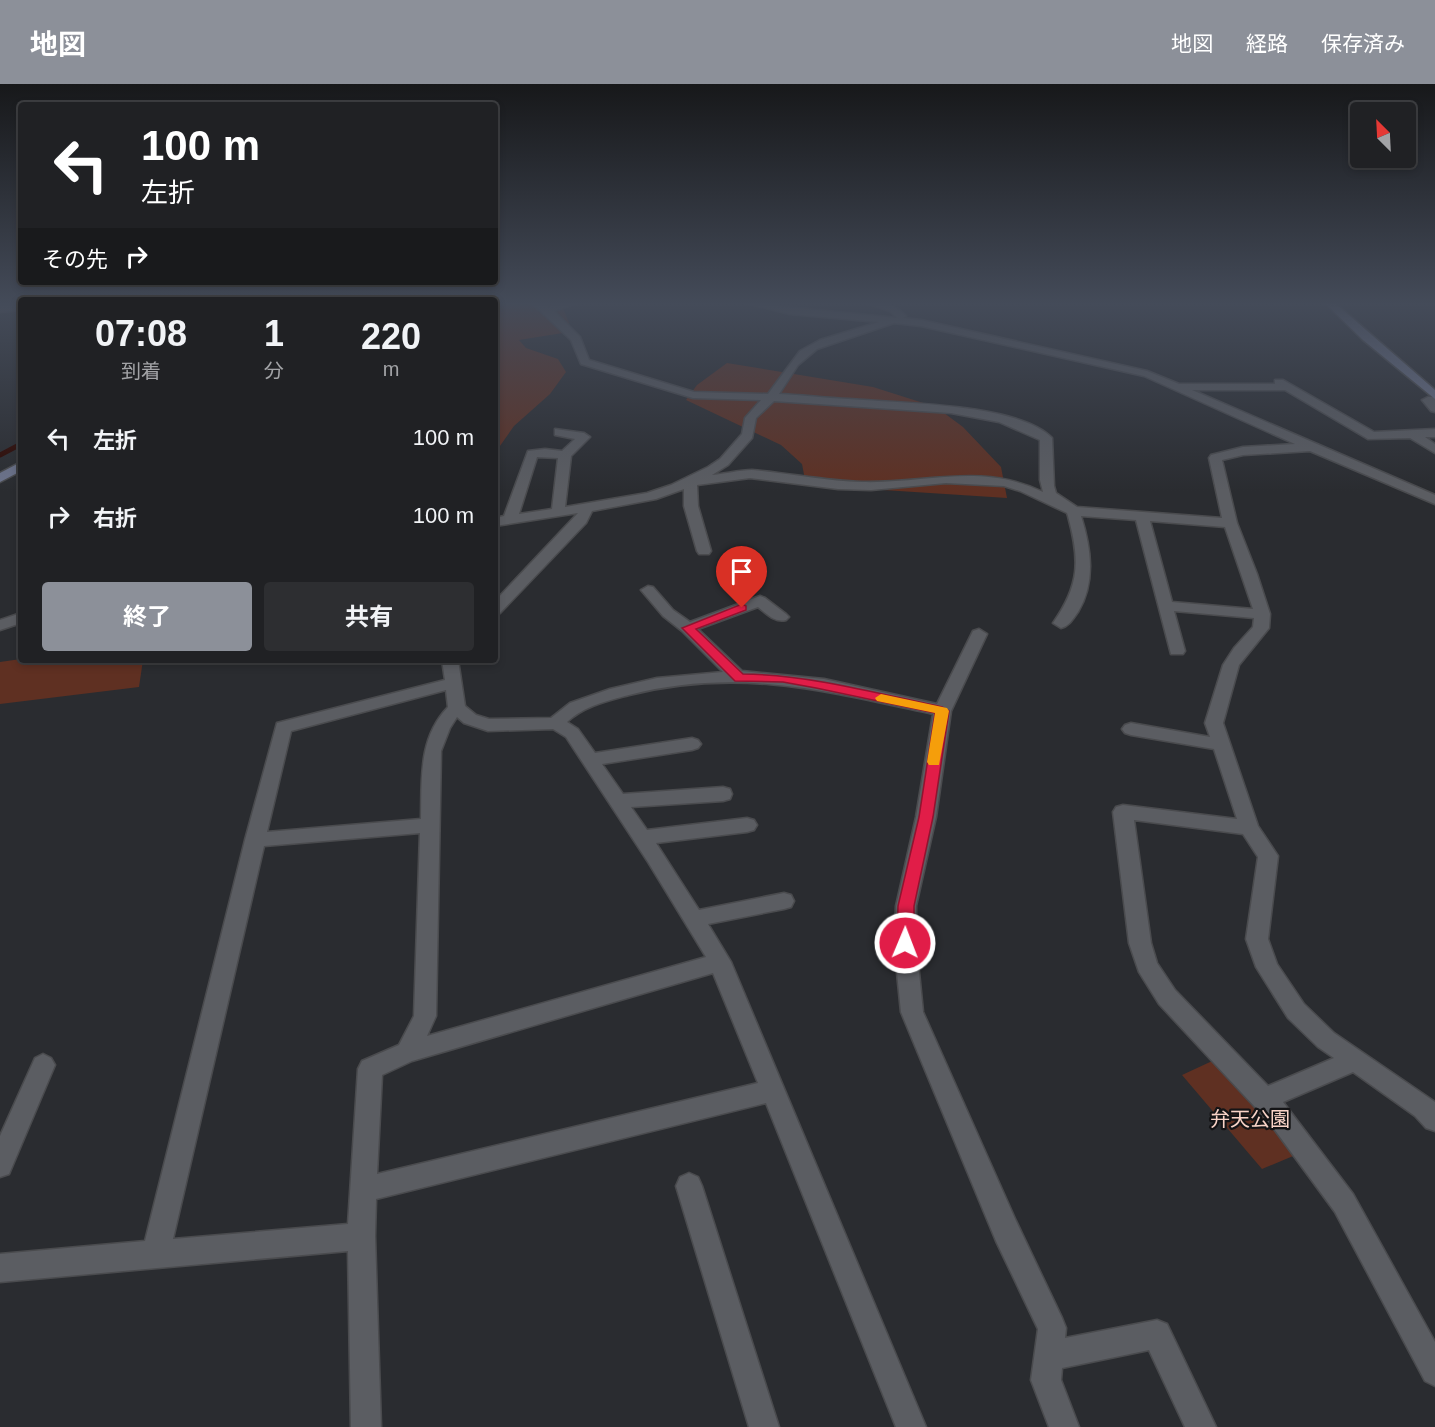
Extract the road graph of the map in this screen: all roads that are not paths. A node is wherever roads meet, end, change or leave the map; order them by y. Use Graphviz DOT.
graph roads {
  1 [pos="598,366"];
  2 [pos="794,366"];
  3 [pos="1110,366"];
  4 [pos="1398,366"];
  5 [pos="1174,387"];
  6 [pos="771,397"];
  7 [pos="1435,398"];
  8 [pos="1435,409"];
  9 [pos="559,432"];
  10 [pos="1435,433"];
  11 [pos="1412,434"];
  12 [pos="1310,447"];
  13 [pos="1435,449"];
  14 [pos="566,455"];
  15 [pos="18,468"];
  16 [pos="0,478"];
  17 [pos="690,482"];
  18 [pos="1435,500"];
  19 [pos="587,509"];
  20 [pos="1073,511"];
  21 [pos="558,512"];
  22 [pos="1142,516"];
  23 [pos="510,519"];
  24 [pos="498,521"];
  25 [pos="1230,523"];
  26 [pos="704,551"];
  27 [pos="648,590"];
  28 [pos="1166,606"];
  29 [pos="498,607"];
  30 [pos="1262,614"];
  31 [pos="781,617"];
  32 [pos="18,619"];
  33 [pos="1061,623"];
  34 [pos="0,625"];
  35 [pos="688,628"];
  36 [pos="979,634"];
  37 [pos="1177,651"];
  38 [pos="450,663"];
  39 [pos="739,678"];
  40 [pos="453,683"];
  41 [pos="457,708"];
  42 [pos="942,711"];
  43 [pos="556,723"];
  44 [pos="1131,729"];
  45 [pos="692,744"];
  46 [pos="1219,744"];
  47 [pos="590,760"];
  48 [pos="723,794"];
  49 [pos="617,801"];
  50 [pos="431,825"];
  51 [pos="747,825"];
  52 [pos="1249,828"];
  53 [pos="642,838"];
  54 [pos="255,840"];
  55 [pos="784,901"];
  56 [pos="693,919"];
  57 [pos="720,962"];
  58 [pos="407,1052"];
  59 [pos="1356,1060"];
  60 [pos="43,1065"];
  61 [pos="773,1090"];
  62 [pos="1264,1099"];
  63 [pos="1435,1119"];
  64 [pos="0,1165"];
  65 [pos="689,1186"];
  66 [pos="363,1190"];
  67 [pos="361,1236"];
  68 [pos="156,1254"];
  69 [pos="0,1268"];
  70 [pos="1049,1356"];
  71 [pos="1435,1371"];
  72 [pos="366,1427"];
  73 [pos="764,1427"];
  74 [pos="911,1427"];
  75 [pos="1064,1427"];
  76 [pos="1202,1427"];
  1 -- 6 [label="street"];
  2 -- 6 [label="street"];
  3 -- 5 [label="street"];
  4 -- 7 [label="street"];
  5 -- 11 [label="street"];
  5 -- 12 [label="street"];
  6 -- 17 [label="street"];
  6 -- 20 [label="street"];
  7 -- 8 [label="street"];
  9 -- 14 [label="street"];
  10 -- 11 [label="street"];
  11 -- 13 [label="street"];
  12 -- 18 [label="street"];
  12 -- 25 [label="street"];
  14 -- 21 [label="street"];
  14 -- 23 [label="street"];
  15 -- 16 [label="street"];
  17 -- 19 [label="street"];
  17 -- 20 [label="street"];
  17 -- 26 [label="street"];
  19 -- 21 [label="street"];
  19 -- 29 [label="street"];
  20 -- 22 [label="street"];
  20 -- 33 [label="street"];
  21 -- 23 [label="street"];
  22 -- 25 [label="street"];
  22 -- 28 [label="street"];
  23 -- 24 [label="street"];
  25 -- 30 [label="street"];
  27 -- 35 [label="street"];
  28 -- 30 [label="street"];
  28 -- 37 [label="street"];
  30 -- 46 [label="street"];
  31 -- 35 [label="street"];
  32 -- 34 [label="street"];
  35 -- 39 [label="street"];
  36 -- 42 [label="street"];
  38 -- 40 [label="street"];
  39 -- 42 [label="street"];
  39 -- 43 [label="street"];
  40 -- 41 [label="street"];
  40 -- 54 [label="street"];
  41 -- 43 [label="street"];
  41 -- 50 [label="street"];
  42 -- 70 [label="street"];
  43 -- 47 [label="street"];
  44 -- 46 [label="street"];
  45 -- 47 [label="street"];
  46 -- 52 [label="street"];
  47 -- 49 [label="street"];
  48 -- 49 [label="street"];
  49 -- 53 [label="street"];
  50 -- 54 [label="street"];
  50 -- 58 [label="street"];
  51 -- 53 [label="street"];
  52 -- 59 [label="street"];
  52 -- 62 [label="street"];
  53 -- 56 [label="street"];
  54 -- 68 [label="street"];
  55 -- 56 [label="street"];
  56 -- 57 [label="street"];
  57 -- 58 [label="street"];
  57 -- 61 [label="street"];
  58 -- 66 [label="street"];
  59 -- 62 [label="street"];
  59 -- 63 [label="street"];
  60 -- 64 [label="street"];
  61 -- 66 [label="street"];
  61 -- 74 [label="street"];
  62 -- 71 [label="street"];
  65 -- 73 [label="street"];
  66 -- 67 [label="street"];
  67 -- 68 [label="street"];
  67 -- 72 [label="street"];
  68 -- 69 [label="street"];
  70 -- 75 [label="street"];
  70 -- 76 [label="street"];
}
